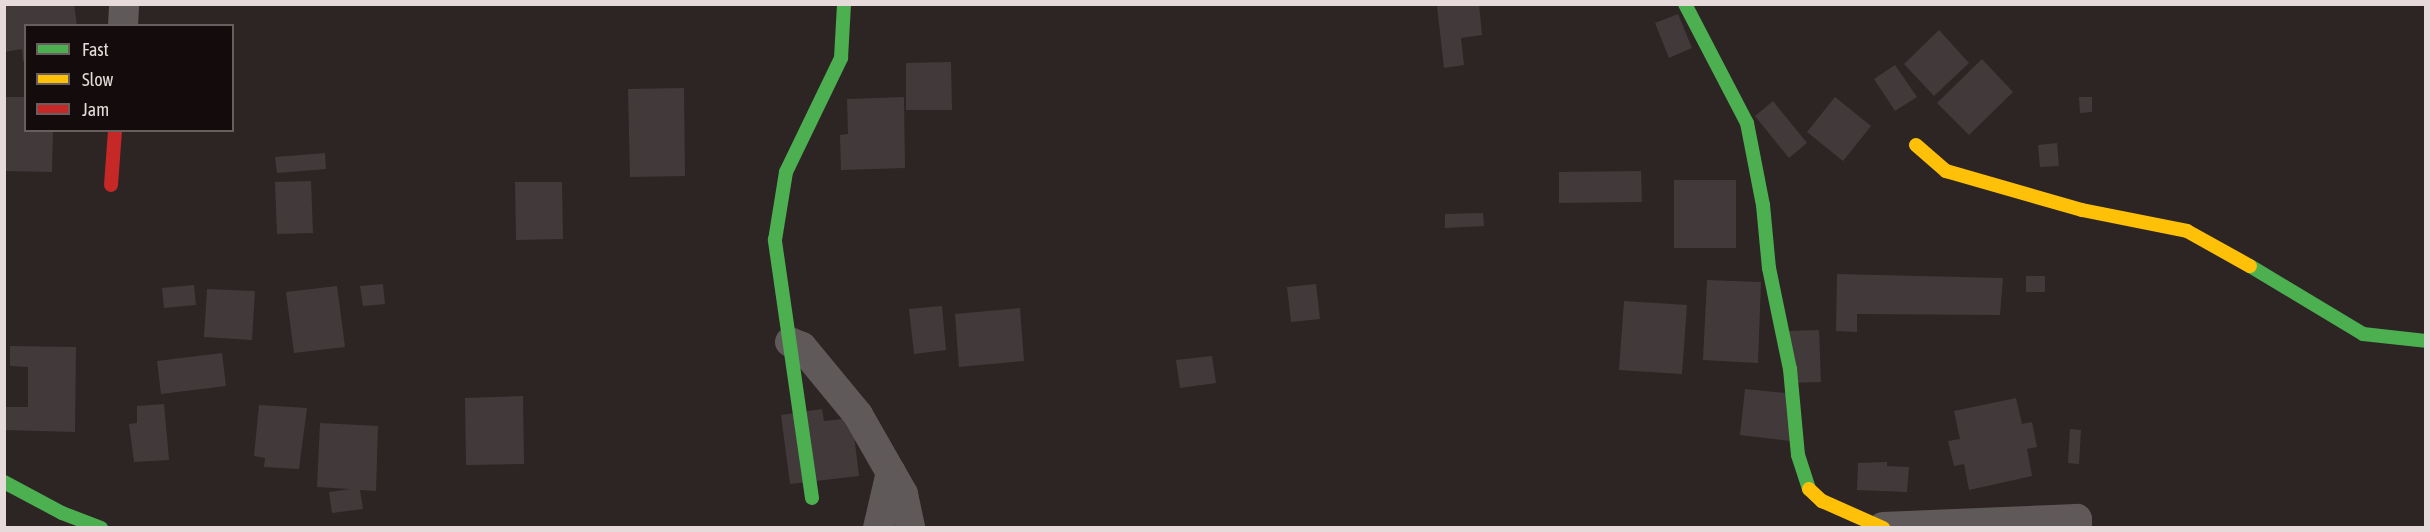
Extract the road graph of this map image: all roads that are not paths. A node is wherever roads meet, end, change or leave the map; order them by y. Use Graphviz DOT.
graph roads {
  1 [pos="124,4"];
  2 [pos="844,4"];
  3 [pos="1685,4"];
  4 [pos="123,24"];
  5 [pos="115,132"];
  6 [pos="1916,145"];
  7 [pos="111,185"];
  8 [pos="2426,341"];
  9 [pos="790,342"];
  10 [pos="891,472"];
  11 [pos="4,482"];
  12 [pos="812,498"];
  13 [pos="94,526"];
  14 [pos="1883,527"];
  15 [pos="878,528"];
  16 [pos="910,528"];
  17 [pos="2077,528"];
  1 -- 4 [label="street"];
  2 -- 9 [label="street"];
  3 -- 14 [label="street"];
  5 -- 7 [label="street"];
  6 -- 8 [label="street"];
  9 -- 10 [label="street"];
  9 -- 12 [label="street"];
  10 -- 15 [label="street"];
  10 -- 16 [label="street"];
  11 -- 13 [label="street"];
  14 -- 17 [label="street"];
}
